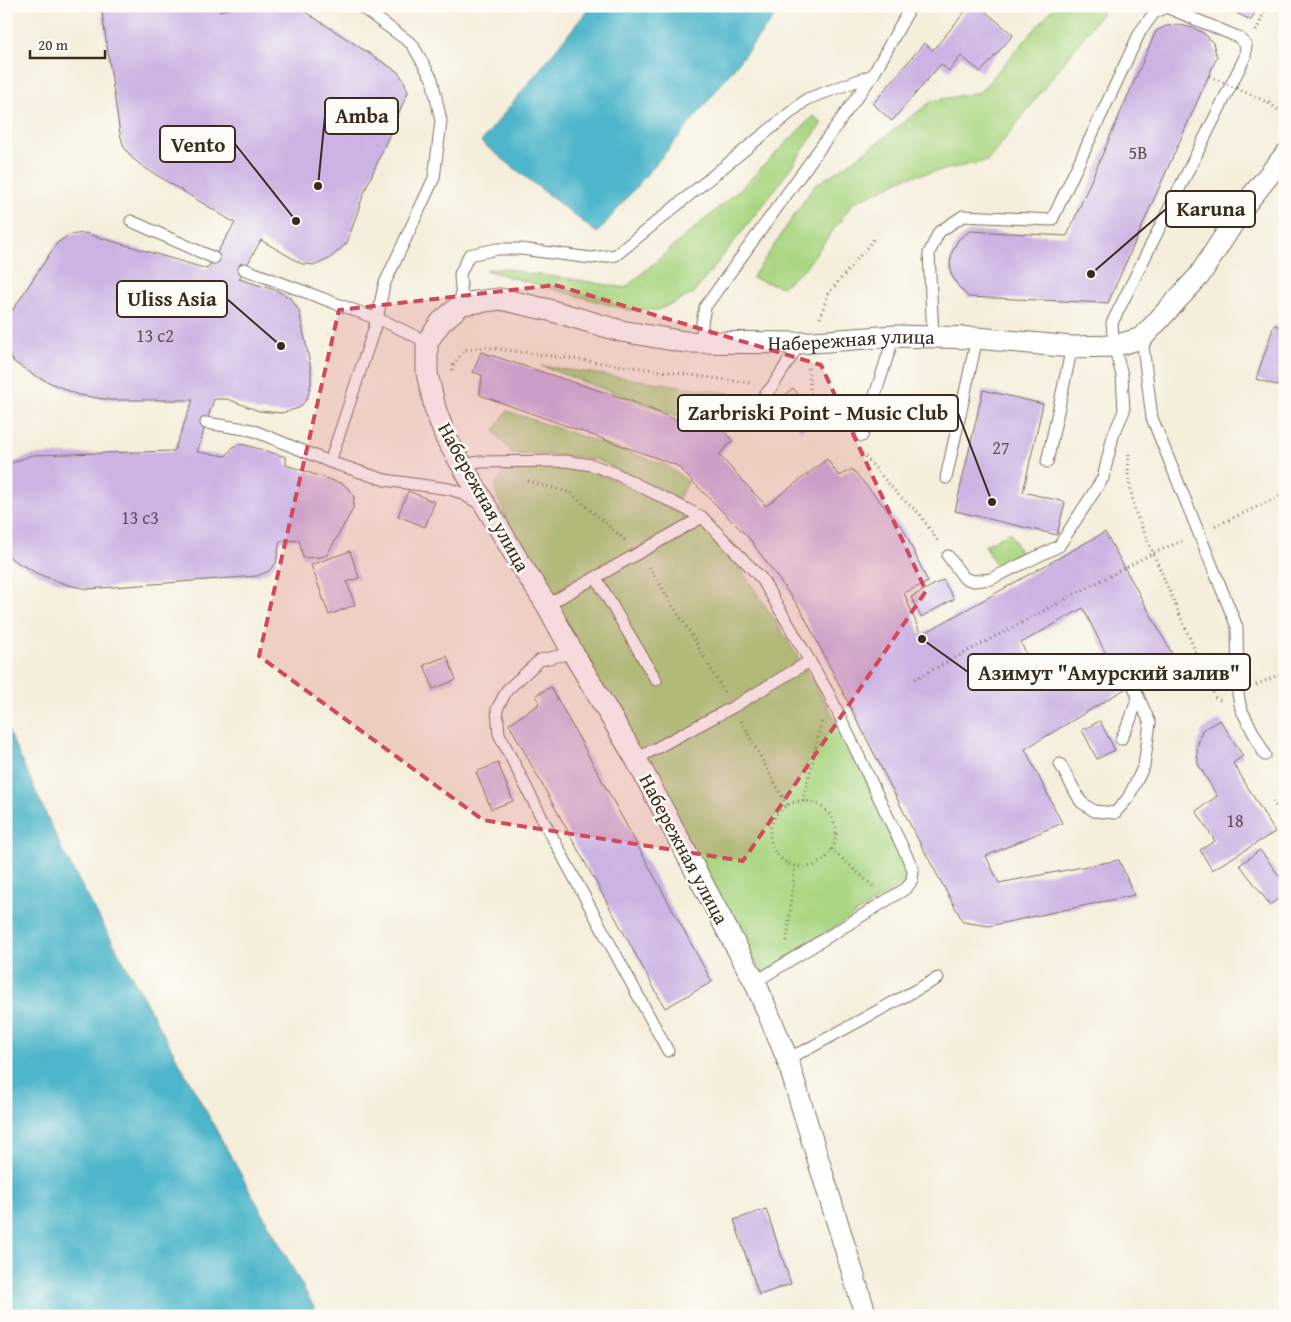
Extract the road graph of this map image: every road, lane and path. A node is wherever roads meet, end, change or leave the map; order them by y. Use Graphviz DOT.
graph roads {
  1 [pos="360,6"];
  2 [pos="910,6"];
  3 [pos="873,75"];
  4 [pos="1209,76"];
  5 [pos="1285,114"];
  6 [pos="1285,155"];
  7 [pos="131,221"];
  8 [pos="874,239"];
  9 [pos="214,258"];
  10 [pos="244,269"];
  11 [pos="462,304"];
  12 [pos="377,320"];
  13 [pos="894,336"];
  14 [pos="933,337"];
  15 [pos="977,338"];
  16 [pos="1142,338"];
  17 [pos="427,342"];
  18 [pos="807,342"];
  19 [pos="703,344"];
  20 [pos="1114,346"];
  21 [pos="1072,347"];
  22 [pos="206,423"];
  23 [pos="737,425"];
  24 [pos="862,436"];
  25 [pos="850,440"];
  26 [pos="856,447"];
  27 [pos="1130,450"];
  28 [pos="330,462"];
  29 [pos="1046,462"];
  30 [pos="461,465"];
  31 [pos="946,478"];
  32 [pos="1285,494"];
  33 [pos="488,508"];
  34 [pos="702,517"];
  35 [pos="1199,533"];
  36 [pos="1153,552"];
  37 [pos="948,556"];
  38 [pos="596,578"];
  39 [pos="547,605"];
  40 [pos="573,653"];
  41 [pos="810,662"];
  42 [pos="1285,672"];
  43 [pos="656,680"];
  44 [pos="915,680"];
  45 [pos="829,694"];
  46 [pos="1238,694"];
  47 [pos="733,707"];
  48 [pos="1121,739"];
  49 [pos="1265,755"];
  50 [pos="636,760"];
  51 [pos="1060,764"];
  52 [pos="803,801"];
  53 [pos="1273,801"];
  54 [pos="786,805"];
  55 [pos="1285,821"];
  56 [pos="831,849"];
  57 [pos="795,865"];
  58 [pos="888,899"];
  59 [pos="784,966"];
  60 [pos="938,978"];
  61 [pos="755,982"];
  62 [pos="668,1052"];
  63 [pos="788,1058"];
  64 [pos="866,1316"];
  1 -- 12 [label="lane"];
  2 -- 3 [label="lane"];
  3 -- 11 [label="lane"];
  3 -- 19 [label="lane"];
  4 -- 5 [label="path, bridge"];
  6 -- 16 [label="street"];
  7 -- 9 [label="lane"];
  8 -- 18 [label="path"];
  10 -- 12 [label="lane"];
  11 -- 17 [label="street"];
  11 -- 19 [label="street, Набережная улица"];
  12 -- 17 [label="lane"];
  12 -- 28 [label="lane"];
  13 -- 14 [label="street, Набережная улица"];
  13 -- 18 [label="street, Набережная улица"];
  13 -- 24 [label="lane"];
  14 -- 15 [label="street, Набережная улица"];
  14 -- 20 [label="lane"];
  15 -- 21 [label="street, Набережная улица"];
  15 -- 31 [label="lane"];
  16 -- 20 [label="street, Набережная улица"];
  16 -- 35 [label="lane"];
  17 -- 30 [label="street, Набережная улица"];
  18 -- 19 [label="street, Набережная улица"];
  18 -- 23 [label="lane"];
  18 -- 25 [label="path"];
  20 -- 21 [label="street, Набережная улица"];
  20 -- 37 [label="lane"];
  21 -- 29 [label="lane"];
  22 -- 28 [label="lane"];
  26 -- 37 [label="path"];
  27 -- 36 [label="path"];
  28 -- 33 [label="lane"];
  30 -- 33 [label="street, Набережная улица"];
  30 -- 34 [label="lane"];
  32 -- 35 [label="path"];
  33 -- 39 [label="street, Набережная улица"];
  34 -- 38 [label="lane"];
  34 -- 41 [label="lane"];
  35 -- 36 [label="path"];
  35 -- 46 [label="lane"];
  36 -- 44 [label="path"];
  36 -- 46 [label="path"];
  38 -- 39 [label="lane"];
  38 -- 43 [label="lane"];
  39 -- 40 [label="street, Набережная улица"];
  40 -- 50 [label="street, Набережная улица"];
  40 -- 62 [label="lane"];
  41 -- 45 [label="lane"];
  41 -- 47 [label="lane"];
  42 -- 46 [label="path"];
  45 -- 52 [label="path"];
  45 -- 58 [label="lane"];
  46 -- 49 [label="lane"];
  47 -- 50 [label="lane"];
  47 -- 54 [label="path"];
  48 -- 51 [label="lane"];
  50 -- 61 [label="street, Набережная улица"];
  52 -- 54 [label="path"];
  52 -- 56 [label="path"];
  53 -- 55 [label="path"];
  54 -- 57 [label="path"];
  56 -- 57 [label="path"];
  56 -- 58 [label="path"];
  57 -- 59 [label="path"];
  58 -- 59 [label="lane"];
  59 -- 61 [label="lane"];
  60 -- 63 [label="lane"];
  61 -- 63 [label="street, Набережная улица"];
  63 -- 64 [label="street, Набережная улица"];
}
